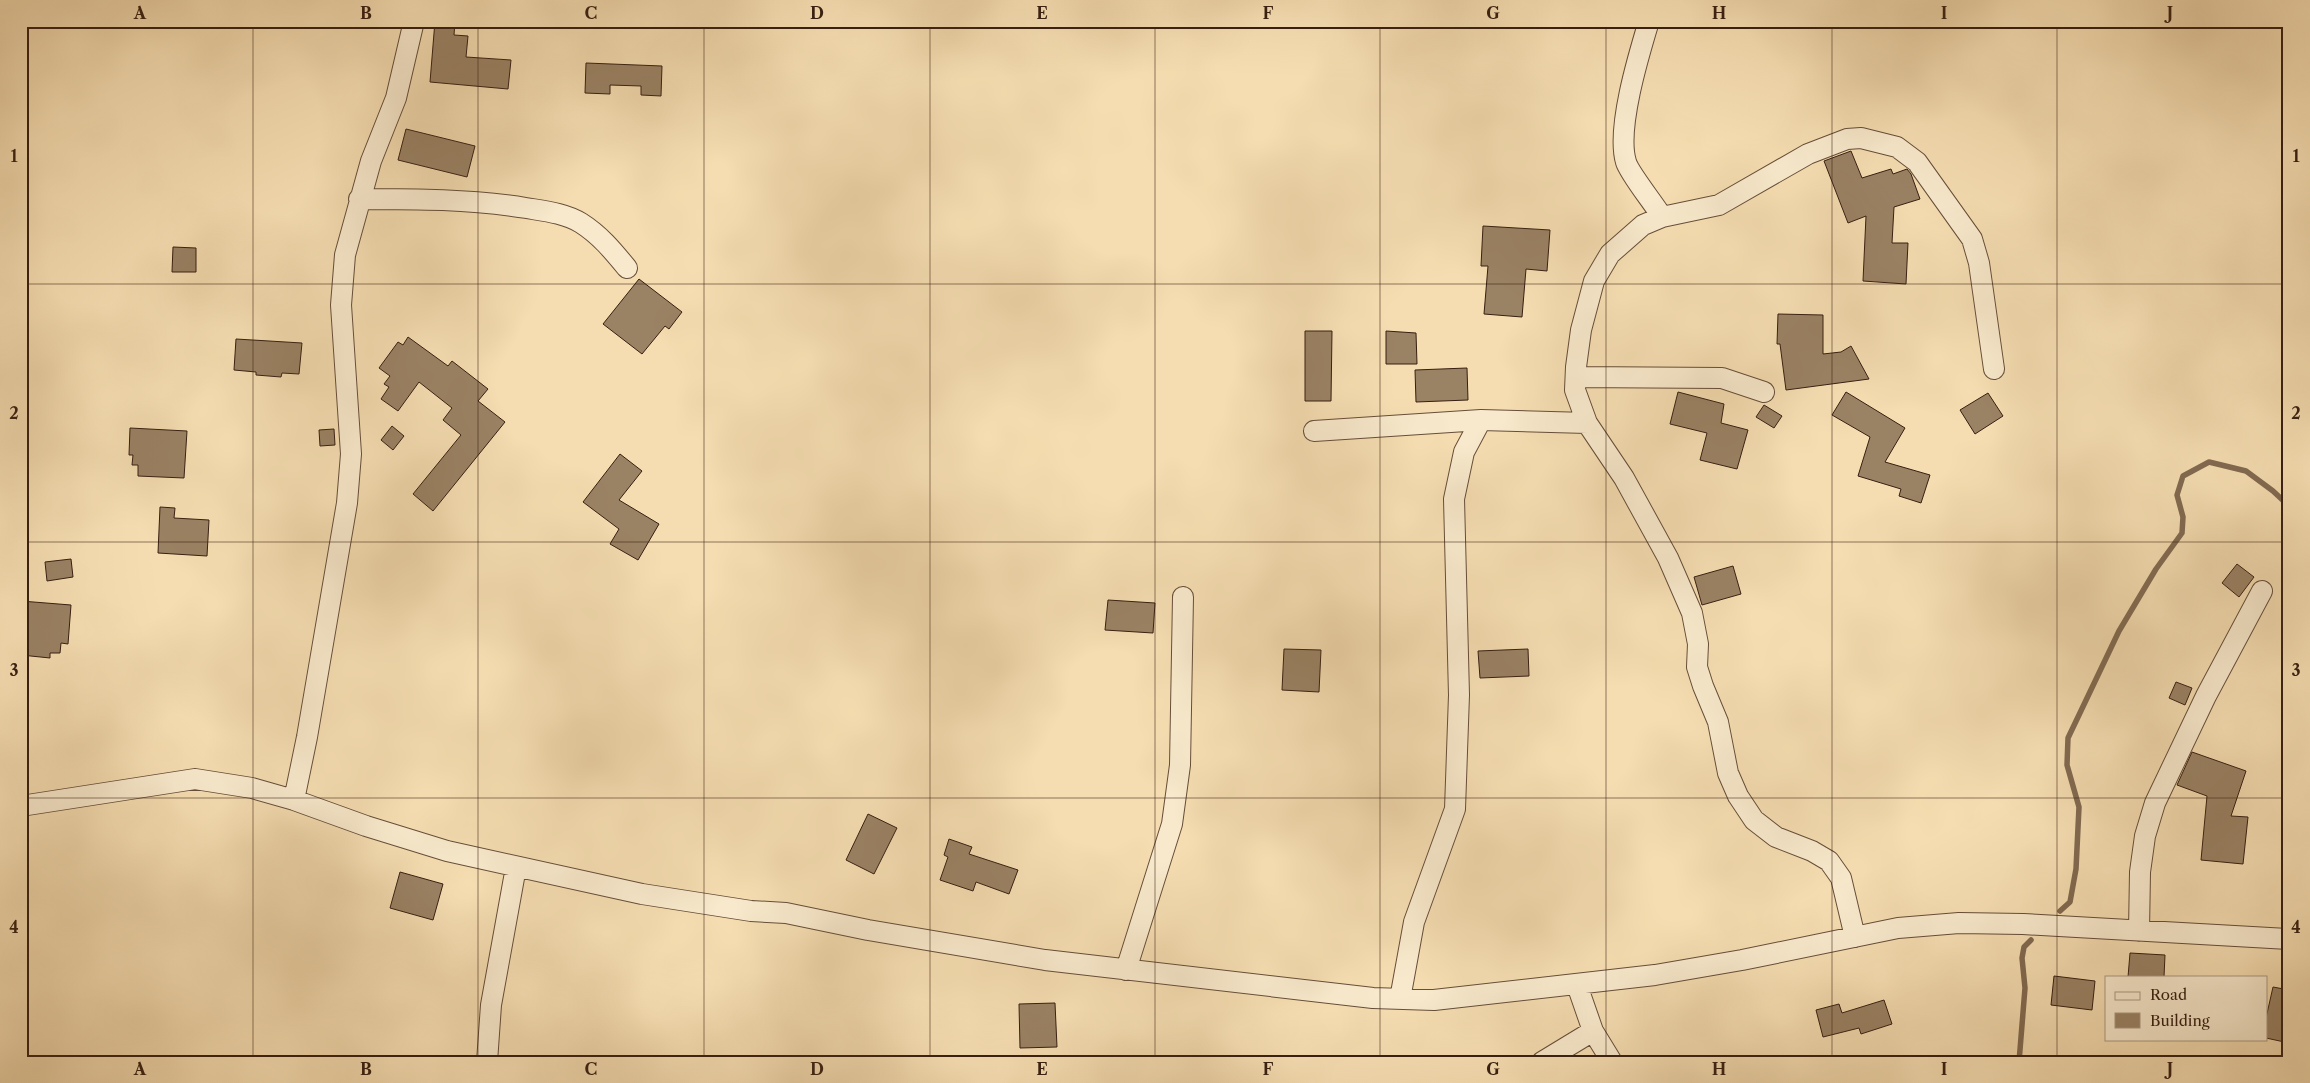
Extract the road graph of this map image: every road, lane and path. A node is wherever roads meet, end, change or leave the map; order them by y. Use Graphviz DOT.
graph roads {
  1 [pos="414,21"];
  2 [pos="1649,21"];
  3 [pos="359,199"];
  4 [pos="1662,217"];
  5 [pos="627,268"];
  6 [pos="1994,369"];
  7 [pos="1576,377"];
  8 [pos="1764,392"];
  9 [pos="1481,420"];
  10 [pos="1588,424"];
  11 [pos="1314,431"];
  12 [pos="2262,591"];
  13 [pos="1183,597"];
  14 [pos="294,800"];
  15 [pos="21,806"];
  16 [pos="516,867"];
  17 [pos="2139,931"];
  18 [pos="1855,937"];
  19 [pos="2289,939"];
  20 [pos="1126,970"];
  21 [pos="1577,985"];
  22 [pos="1400,999"];
  23 [pos="1593,1032"];
  24 [pos="487,1062"];
  25 [pos="1542,1062"];
  26 [pos="1612,1062"];
  1 -- 3 [label="street"];
  2 -- 4 [label="street"];
  3 -- 5 [label="street"];
  3 -- 14 [label="street"];
  4 -- 6 [label="street"];
  4 -- 7 [label="street"];
  7 -- 8 [label="street"];
  7 -- 10 [label="street"];
  9 -- 10 [label="street"];
  9 -- 11 [label="street"];
  9 -- 22 [label="street"];
  10 -- 18 [label="street"];
  12 -- 17 [label="street"];
  13 -- 20 [label="street"];
  14 -- 15 [label="street"];
  14 -- 16 [label="street"];
  16 -- 20 [label="street"];
  16 -- 24 [label="street"];
  17 -- 18 [label="street"];
  17 -- 19 [label="street"];
  18 -- 21 [label="street"];
  20 -- 22 [label="street"];
  21 -- 22 [label="street"];
  21 -- 23 [label="street"];
  23 -- 25 [label="street"];
  23 -- 26 [label="street"];
}
